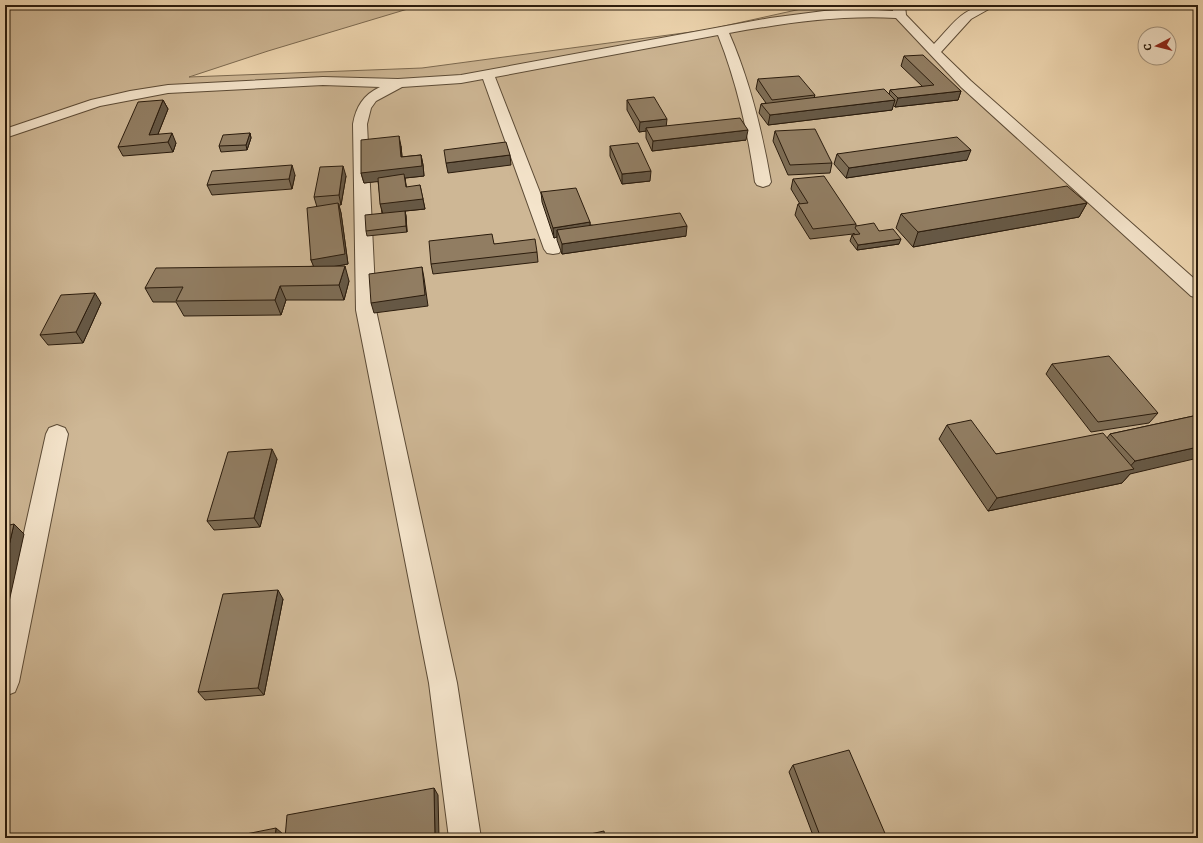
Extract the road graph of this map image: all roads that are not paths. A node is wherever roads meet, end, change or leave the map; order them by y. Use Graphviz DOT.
graph roads {
  1 [pos="990,5"];
  2 [pos="899,10"];
  3 [pos="722,30"];
  4 [pos="935,51"];
  5 [pos="488,75"];
  6 [pos="398,84"];
  7 [pos="5,134"];
  8 [pos="763,182"];
  9 [pos="553,249"];
  10 [pos="1198,292"];
  11 [pos="57,434"];
  12 [pos="5,682"];
  13 [pos="465,838"];
  1 -- 4 [label="lane"];
  2 -- 3 [label="lane"];
  2 -- 4 [label="lane"];
  3 -- 5 [label="lane"];
  3 -- 8 [label="lane"];
  4 -- 10 [label="lane"];
  5 -- 6 [label="lane"];
  5 -- 9 [label="lane"];
  6 -- 7 [label="lane"];
  6 -- 13 [label="lane"];
  11 -- 12 [label="lane"];
}
